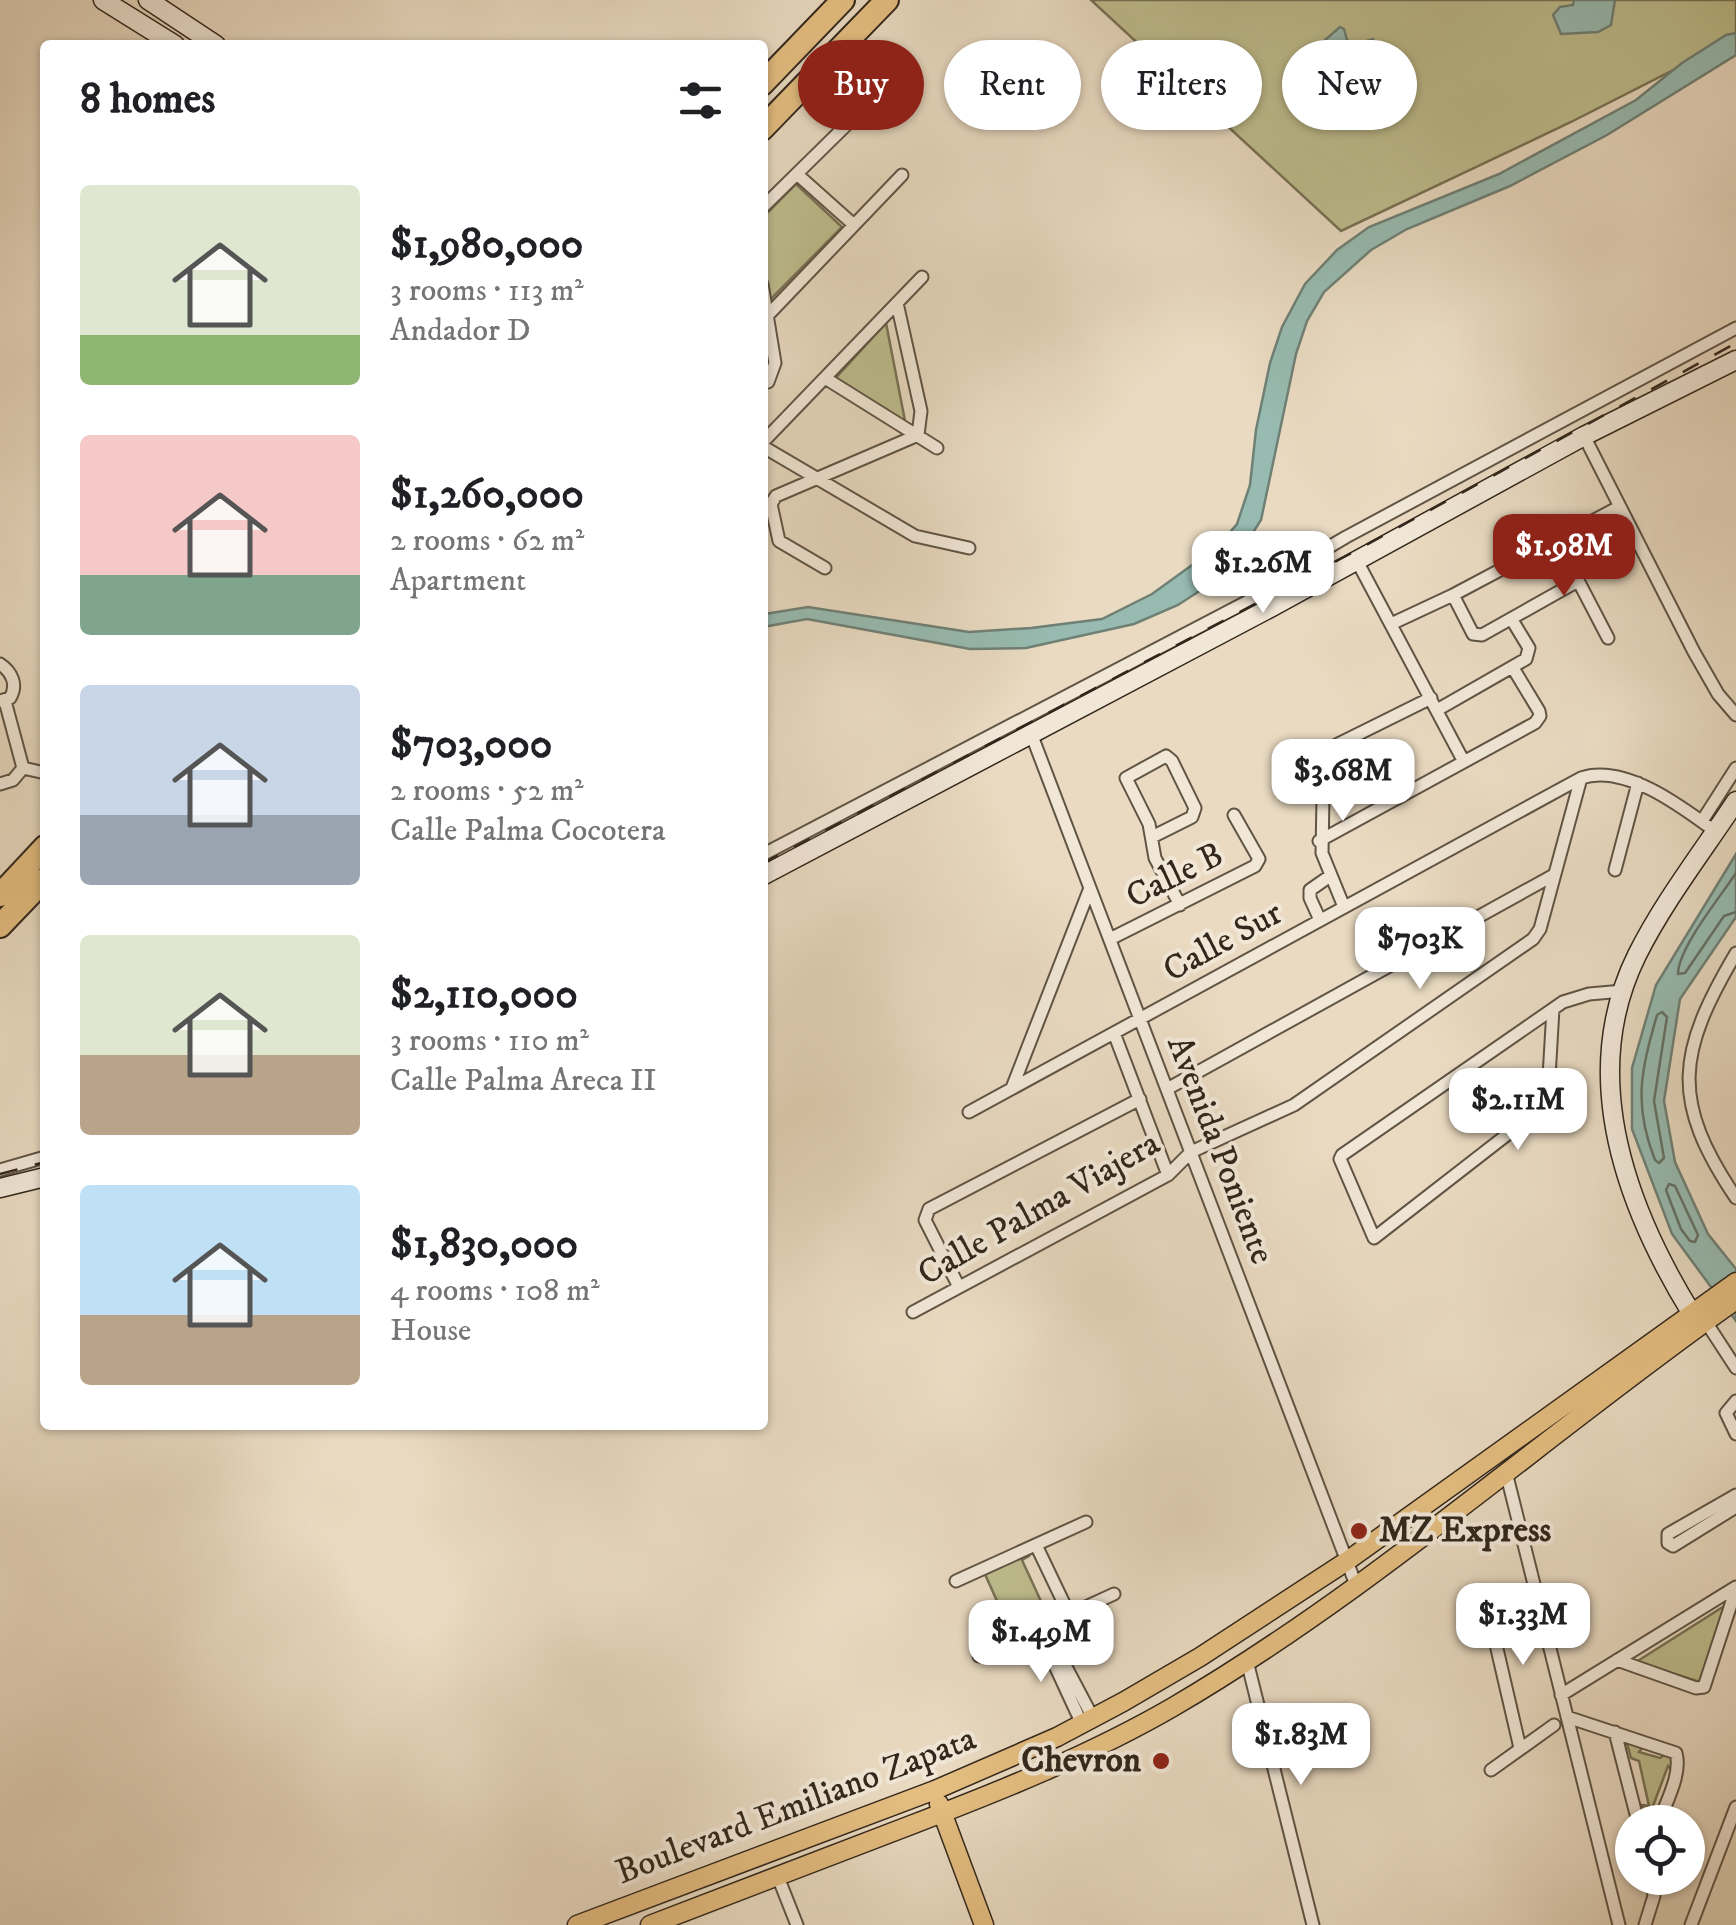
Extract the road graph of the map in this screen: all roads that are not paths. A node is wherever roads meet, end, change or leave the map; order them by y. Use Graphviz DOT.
graph roads {
  1 [pos="148,0"];
  2 [pos="843,0"];
  3 [pos="886,0"];
  4 [pos="117,3"];
  5 [pos="168,40"];
  6 [pos="208,40"];
  7 [pos="768,78"];
  8 [pos="768,123"];
  9 [pos="842,130"];
  10 [pos="798,175"];
  11 [pos="902,175"];
  12 [pos="768,202"];
  13 [pos="854,226"];
  14 [pos="922,277"];
  15 [pos="898,303"];
  16 [pos="768,313"];
  17 [pos="1736,328"];
  18 [pos="768,330"];
  19 [pos="1736,360"];
  20 [pos="825,378"];
  21 [pos="768,382"];
  22 [pos="918,435"];
  23 [pos="1584,436"];
  24 [pos="768,439"];
  25 [pos="938,448"];
  26 [pos="768,449"];
  27 [pos="815,479"];
  28 [pos="1619,506"];
  29 [pos="1556,540"];
  30 [pos="969,548"];
  31 [pos="1357,560"];
  32 [pos="825,568"];
  33 [pos="1578,581"];
  34 [pos="1453,595"];
  35 [pos="1512,620"];
  36 [pos="1391,624"];
  37 [pos="1608,638"];
  38 [pos="0,664"];
  39 [pos="1513,668"];
  40 [pos="2,701"];
  41 [pos="1434,704"];
  42 [pos="1736,715"];
  43 [pos="1032,736"];
  44 [pos="1464,762"];
  45 [pos="23,768"];
  46 [pos="1736,768"];
  47 [pos="40,772"];
  48 [pos="1581,778"];
  49 [pos="1638,783"];
  50 [pos="0,784"];
  51 [pos="1736,802"];
  52 [pos="1234,814"];
  53 [pos="1709,826"];
  54 [pos="1152,837"];
  55 [pos="1320,840"];
  56 [pos="40,852"];
  57 [pos="768,852"];
  58 [pos="1614,870"];
  59 [pos="768,873"];
  60 [pos="1330,876"];
  61 [pos="1552,876"];
  62 [pos="40,884"];
  63 [pos="1090,888"];
  64 [pos="0,895"];
  65 [pos="1180,906"];
  66 [pos="1344,907"];
  67 [pos="1320,920"];
  68 [pos="0,926"];
  69 [pos="1110,939"];
  70 [pos="1736,953"];
  71 [pos="1623,991"];
  72 [pos="1553,1009"];
  73 [pos="1141,1018"];
  74 [pos="1114,1033"];
  75 [pos="1012,1088"];
  76 [pos="1167,1088"];
  77 [pos="1140,1099"];
  78 [pos="969,1112"];
  79 [pos="1191,1152"];
  80 [pos="40,1159"];
  81 [pos="0,1170"];
  82 [pos="1168,1176"];
  83 [pos="40,1177"];
  84 [pos="0,1188"];
  85 [pos="1736,1198"];
  86 [pos="1736,1282"];
  87 [pos="960,1288"];
  88 [pos="1724,1302"];
  89 [pos="912,1312"];
  90 [pos="1699,1318"];
  91 [pos="1736,1368"];
  92 [pos="1736,1401"];
  93 [pos="1736,1434"];
  94 [pos="1506,1472"];
  95 [pos="1736,1495"];
  96 [pos="1736,1507"];
  97 [pos="1086,1522"];
  98 [pos="1036,1545"];
  99 [pos="1347,1561"];
  100 [pos="956,1581"];
  101 [pos="1356,1585"];
  102 [pos="1736,1588"];
  103 [pos="1114,1594"];
  104 [pos="1485,1597"];
  105 [pos="1068,1614"];
  106 [pos="1541,1620"];
  107 [pos="1051,1622"];
  108 [pos="1038,1629"];
  109 [pos="1494,1634"];
  110 [pos="979,1656"];
  111 [pos="1617,1660"];
  112 [pos="1247,1661"];
  113 [pos="1561,1695"];
  114 [pos="1567,1717"];
  115 [pos="1087,1721"];
  116 [pos="1554,1724"];
  117 [pos="1615,1732"];
  118 [pos="1520,1748"];
  119 [pos="1491,1770"];
  120 [pos="935,1790"];
  121 [pos="1634,1805"];
  122 [pos="1665,1805"];
  123 [pos="1736,1808"];
  124 [pos="942,1813"];
  125 [pos="778,1877"];
  126 [pos="1654,1895"];
  127 [pos="576,1925"];
  128 [pos="650,1925"];
  129 [pos="797,1925"];
  130 [pos="984,1925"];
  131 [pos="1313,1925"];
  132 [pos="1619,1925"];
  133 [pos="1644,1925"];
  134 [pos="1692,1925"];
  1 -- 6 [label="street"];
  2 -- 7 [label="highway"];
  3 -- 8 [label="highway"];
  4 -- 5 [label="street"];
  9 -- 10 [label="street"];
  10 -- 12 [label="street"];
  10 -- 13 [label="street"];
  11 -- 13 [label="street"];
  13 -- 16 [label="street"];
  14 -- 15 [label="street"];
  15 -- 20 [label="street"];
  15 -- 22 [label="street"];
  17 -- 57 [label="street"];
  18 -- 21 [label="street"];
  19 -- 23 [label="street"];
  20 -- 22 [label="street"];
  20 -- 24 [label="street"];
  22 -- 25 [label="street"];
  22 -- 27 [label="street"];
  23 -- 28 [label="street"];
  23 -- 31 [label="street"];
  26 -- 27 [label="street"];
  27 -- 30 [label="street"];
  27 -- 32 [label="street"];
  28 -- 29 [label="street"];
  28 -- 42 [label="street"];
  29 -- 33 [label="street"];
  29 -- 34 [label="street"];
  31 -- 36 [label="street"];
  31 -- 43 [label="street"];
  33 -- 35 [label="street"];
  33 -- 37 [label="street"];
  34 -- 35 [label="street"];
  34 -- 36 [label="street"];
  35 -- 39 [label="street"];
  36 -- 41 [label="street"];
  38 -- 40 [label="street"];
  39 -- 41 [label="street"];
  39 -- 44 [label="street"];
  40 -- 45 [label="street"];
  41 -- 44 [label="street"];
  41 -- 55 [label="street"];
  43 -- 59 [label="street"];
  43 -- 63 [label="street, Avenida Poniente"];
  44 -- 55 [label="street"];
  45 -- 47 [label="street"];
  45 -- 50 [label="street"];
  46 -- 53 [label="street"];
  48 -- 49 [label="street"];
  48 -- 61 [label="street"];
  48 -- 66 [label="street, Calle Sur"];
  49 -- 53 [label="street"];
  49 -- 58 [label="street"];
  51 -- 53 [label="street"];
  52 -- 65 [label="street, Calle B"];
  53 -- 71 [label="street"];
  54 -- 54 [label="street"];
  54 -- 65 [label="street"];
  55 -- 60 [label="street"];
  56 -- 64 [label="highway"];
  60 -- 66 [label="street"];
  60 -- 67 [label="street"];
  61 -- 76 [label="street"];
  61 -- 79 [label="street"];
  62 -- 68 [label="highway"];
  63 -- 69 [label="street, Avenida Poniente"];
  63 -- 75 [label="street"];
  65 -- 69 [label="street, Calle B"];
  66 -- 67 [label="street, Calle Sur"];
  67 -- 73 [label="street, Calle Sur"];
  69 -- 73 [label="street, Avenida Poniente"];
  70 -- 85 [label="street"];
  71 -- 72 [label="street"];
  71 -- 90 [label="street"];
  72 -- 72 [label="street"];
  73 -- 74 [label="street, Calle Sur"];
  73 -- 76 [label="street, Avenida Poniente"];
  74 -- 75 [label="street, Calle Sur"];
  74 -- 77 [label="street"];
  75 -- 78 [label="street, Calle Sur"];
  76 -- 79 [label="street, Avenida Poniente"];
  77 -- 82 [label="street"];
  77 -- 87 [label="street"];
  79 -- 82 [label="street, Calle Palma Viajera"];
  79 -- 99 [label="street, Avenida Poniente"];
  80 -- 81 [label="street"];
  82 -- 87 [label="street, Calle Palma Viajera"];
  83 -- 84 [label="street"];
  86 -- 88 [label="main road, Boulevard Emiliano Zapata"];
  87 -- 89 [label="street, Calle Palma Viajera"];
  88 -- 90 [label="main road, Boulevard Emiliano Zapata"];
  90 -- 91 [label="street"];
  90 -- 94 [label="main road, Boulevard Emiliano Zapata"];
  90 -- 99 [label="main road, Boulevard Emiliano Zapata"];
  92 -- 93 [label="street"];
  94 -- 101 [label="main road, Boulevard Emiliano Zapata"];
  94 -- 106 [label="street"];
  95 -- 96 [label="street"];
  97 -- 98 [label="street"];
  98 -- 100 [label="street"];
  98 -- 105 [label="street"];
  99 -- 101 [label="street, Avenida Poniente"];
  99 -- 115 [label="main road, Boulevard Emiliano Zapata"];
  101 -- 112 [label="main road, Boulevard Emiliano Zapata"];
  102 -- 111 [label="street"];
  102 -- 111 [label="street"];
  103 -- 105 [label="street"];
  104 -- 109 [label="street"];
  105 -- 107 [label="street"];
  106 -- 109 [label="street"];
  106 -- 113 [label="street"];
  107 -- 108 [label="street"];
  107 -- 115 [label="street"];
  108 -- 110 [label="street"];
  108 -- 115 [label="street"];
  109 -- 118 [label="street"];
  111 -- 113 [label="street"];
  112 -- 124 [label="main road, Boulevard Emiliano Zapata"];
  112 -- 131 [label="street"];
  113 -- 114 [label="street"];
  114 -- 117 [label="street"];
  114 -- 132 [label="street"];
  115 -- 120 [label="main road, Boulevard Emiliano Zapata"];
  116 -- 118 [label="street"];
  117 -- 121 [label="street"];
  117 -- 122 [label="street"];
  118 -- 119 [label="street"];
  120 -- 124 [label="main road"];
  120 -- 127 [label="main road, Boulevard Emiliano Zapata"];
  123 -- 134 [label="street"];
  124 -- 125 [label="main road, Boulevard Emiliano Zapata"];
  124 -- 130 [label="main road"];
  125 -- 128 [label="main road, Boulevard Emiliano Zapata"];
  125 -- 129 [label="street"];
  126 -- 133 [label="street"];
}
